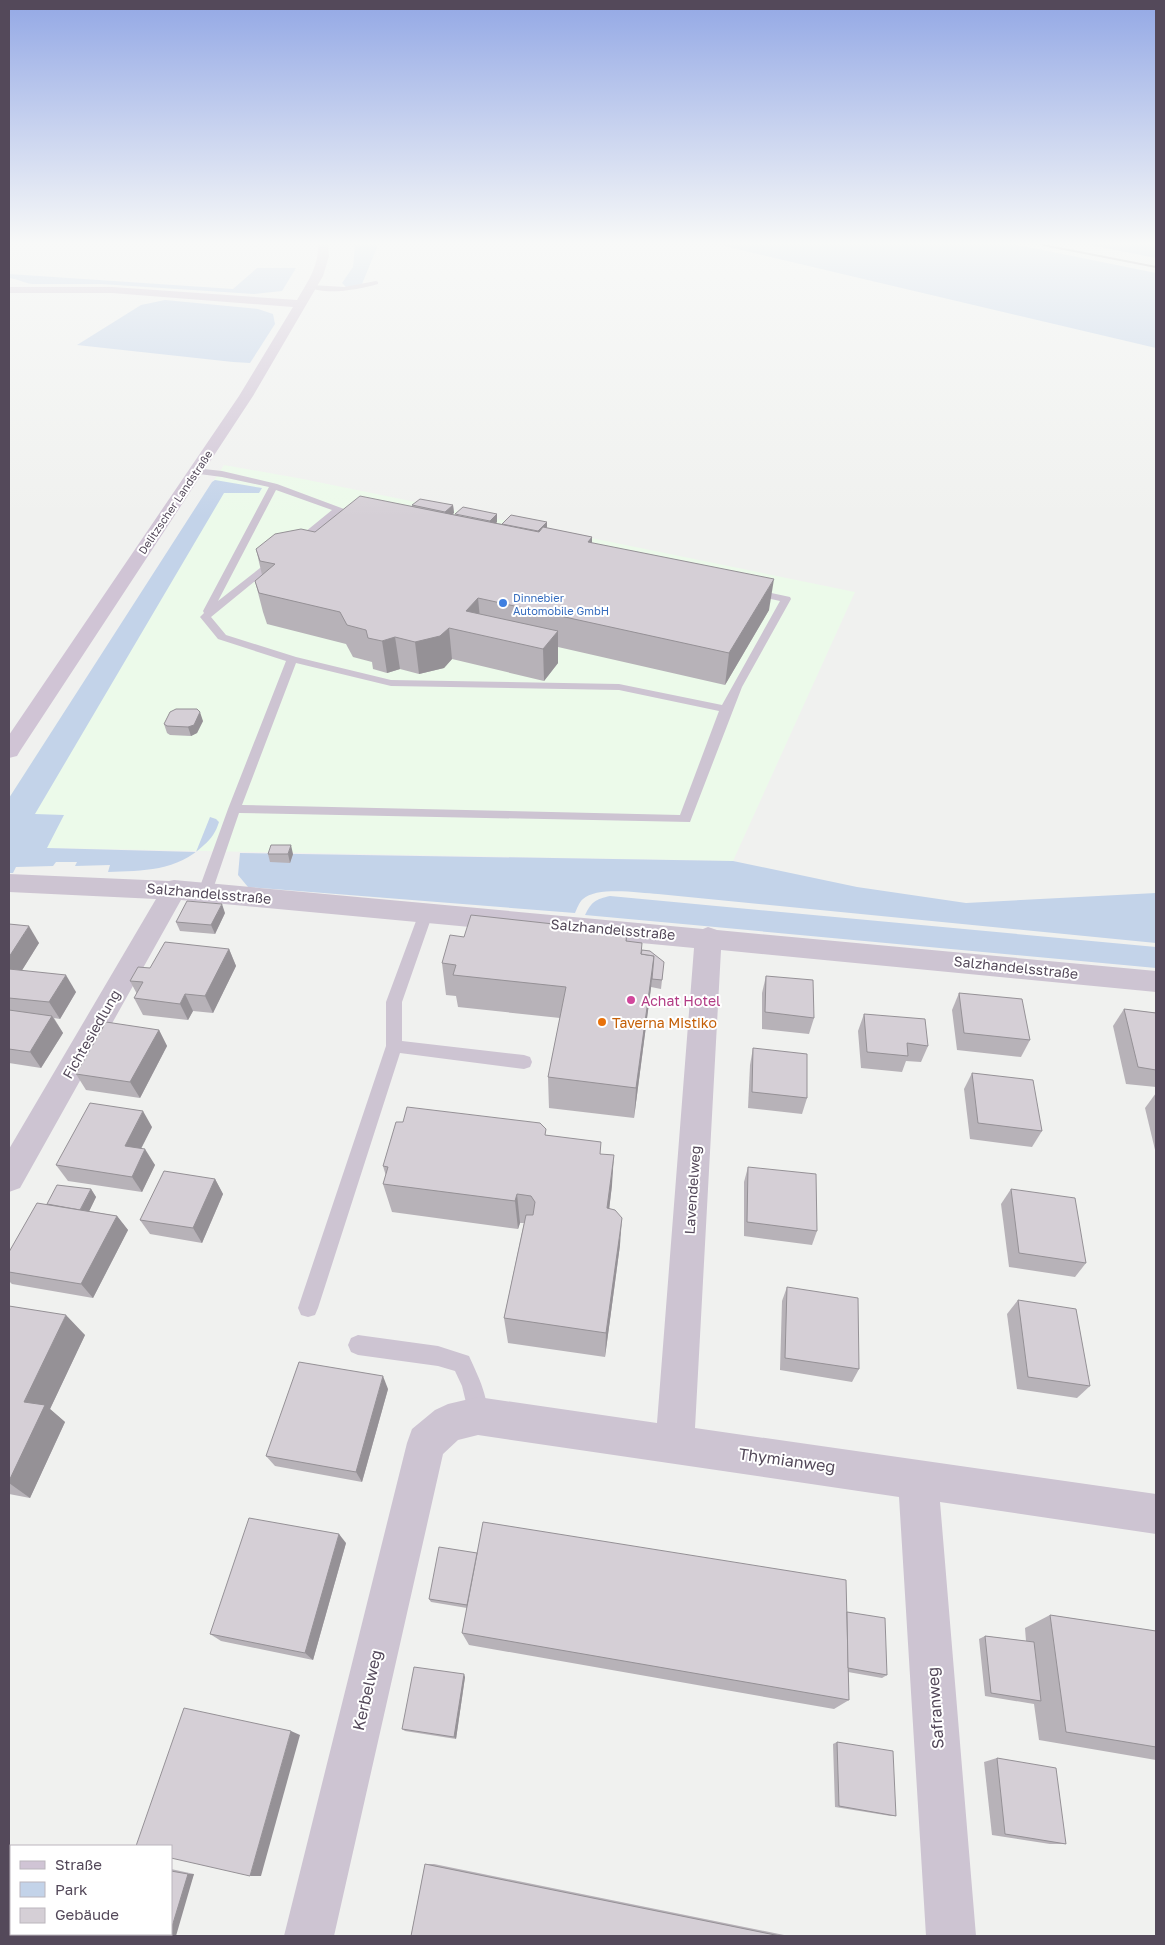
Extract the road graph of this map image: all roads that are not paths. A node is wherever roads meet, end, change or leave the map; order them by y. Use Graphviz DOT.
graph roads {
  1 [pos="282,336"];
  2 [pos="195,471"];
  3 [pos="274,486"];
  4 [pos="739,589"];
  5 [pos="205,617"];
  6 [pos="292,658"];
  7 [pos="726,709"];
  8 [pos="9,751"];
  9 [pos="234,809"];
  10 [pos="9,883"];
  11 [pos="174,889"];
  12 [pos="205,892"];
  13 [pos="426,913"];
  14 [pos="708,937"];
  15 [pos="1156,981"];
  16 [pos="394,1046"];
  17 [pos="524,1062"];
  18 [pos="9,1178"];
  19 [pos="308,1308"];
  20 [pos="358,1345"];
  21 [pos="478,1416"];
  22 [pos="426,1443"];
  23 [pos="675,1444"];
  24 [pos="918,1479"];
  25 [pos="1156,1514"];
  26 [pos="309,1936"];
  27 [pos="951,1936"];
  1 -- 2 [label="street, Delitzscher Landstraße"];
  2 -- 3 [label="lane"];
  2 -- 8 [label="street, Delitzscher Landstraße"];
  3 -- 5 [label="lane"];
  3 -- 5 [label="lane"];
  4 -- 7 [label="lane"];
  5 -- 6 [label="lane"];
  6 -- 7 [label="lane"];
  6 -- 9 [label="lane"];
  7 -- 9 [label="lane"];
  9 -- 12 [label="lane"];
  10 -- 11 [label="street, Salzhandelsstraße"];
  11 -- 12 [label="street, Salzhandelsstraße"];
  11 -- 18 [label="street, Fichtesiedlung"];
  12 -- 13 [label="street, Salzhandelsstraße"];
  13 -- 14 [label="street, Salzhandelsstraße"];
  13 -- 16 [label="lane"];
  14 -- 15 [label="street, Salzhandelsstraße"];
  14 -- 23 [label="street, Lavendelweg"];
  16 -- 17 [label="lane"];
  16 -- 19 [label="lane"];
  20 -- 21 [label="lane"];
  21 -- 22 [label="street, Thymianweg"];
  21 -- 23 [label="street, Thymianweg"];
  22 -- 26 [label="street, Kerbelweg"];
  23 -- 24 [label="street, Thymianweg"];
  24 -- 25 [label="street, Thymianweg"];
  24 -- 27 [label="street, Safranweg"];
}
